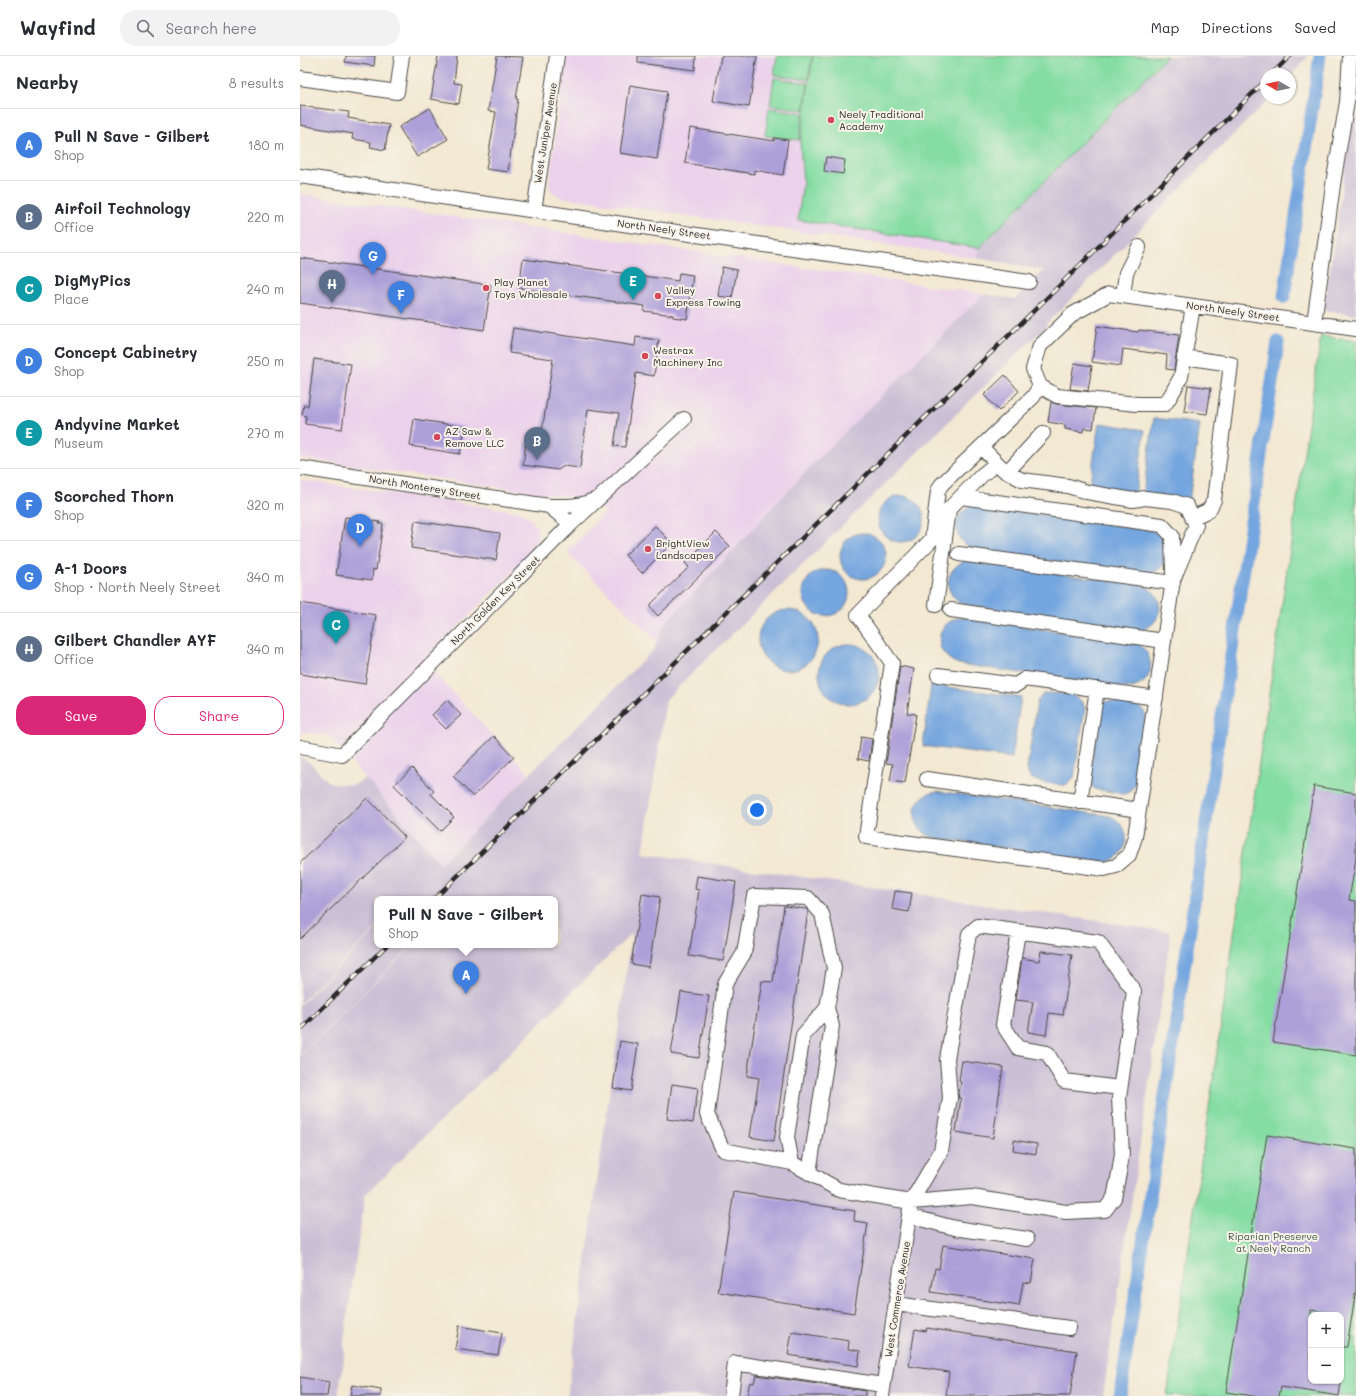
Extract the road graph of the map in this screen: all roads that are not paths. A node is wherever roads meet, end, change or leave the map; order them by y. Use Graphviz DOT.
graph roads {
  1 [pos="402,56"];
  2 [pos="557,56"];
  3 [pos="1350,56"];
  4 [pos="300,78"];
  5 [pos="300,176"];
  6 [pos="534,211"];
  7 [pos="1140,247"];
  8 [pos="1029,282"];
  9 [pos="1116,294"];
  10 [pos="1193,306"];
  11 [pos="1314,323"];
  12 [pos="1356,330"];
  13 [pos="1184,357"];
  14 [pos="1040,386"];
  15 [pos="684,419"];
  16 [pos="1042,433"];
  17 [pos="981,447"];
  18 [pos="1002,467"];
  19 [pos="300,468"];
  20 [pos="961,497"];
  21 [pos="598,498"];
  22 [pos="549,506"];
  23 [pos="1192,518"];
  24 [pos="570,524"];
  25 [pos="958,554"];
  26 [pos="1173,581"];
  27 [pos="936,604"];
  28 [pos="951,610"];
  29 [pos="1164,641"];
  30 [pos="938,675"];
  31 [pos="1097,689"];
  32 [pos="1156,698"];
  33 [pos="300,747"];
  34 [pos="927,779"];
  35 [pos="1080,802"];
  36 [pos="1139,810"];
  37 [pos="1018,932"];
  38 [pos="827,1008"];
  39 [pos="1120,1088"];
  40 [pos="792,1163"];
  41 [pos="809,1173"];
  42 [pos="911,1202"];
  43 [pos="909,1216"];
  44 [pos="1027,1239"];
  45 [pos="896,1304"];
  46 [pos="1069,1328"];
  47 [pos="882,1391"];
  48 [pos="731,1396"];
  1 -- 4 [label="street"];
  2 -- 6 [label="street, West Juniper Avenue"];
  3 -- 11 [label="street"];
  5 -- 6 [label="street, North Neely Street"];
  6 -- 8 [label="street, North Neely Street"];
  7 -- 9 [label="street"];
  9 -- 10 [label="street, North Neely Street"];
  9 -- 14 [label="street"];
  10 -- 11 [label="street, North Neely Street"];
  10 -- 13 [label="street"];
  11 -- 12 [label="street, North Neely Street"];
  13 -- 14 [label="street"];
  13 -- 23 [label="street"];
  14 -- 17 [label="street"];
  15 -- 21 [label="street, North Golden Key Street"];
  16 -- 18 [label="street"];
  17 -- 18 [label="street"];
  17 -- 36 [label="street"];
  18 -- 20 [label="street"];
  18 -- 23 [label="street"];
  19 -- 22 [label="street, North Monterey Street"];
  20 -- 26 [label="street"];
  20 -- 27 [label="street"];
  21 -- 22 [label="street, North Monterey Street"];
  21 -- 24 [label="street, North Golden Key Street"];
  22 -- 24 [label="street"];
  23 -- 26 [label="street"];
  24 -- 33 [label="street, North Golden Key Street"];
  25 -- 26 [label="street"];
  26 -- 29 [label="street"];
  28 -- 29 [label="street"];
  29 -- 32 [label="street"];
  30 -- 31 [label="street"];
  31 -- 32 [label="street"];
  31 -- 35 [label="street"];
  32 -- 36 [label="street"];
  34 -- 35 [label="street"];
  35 -- 36 [label="street"];
  37 -- 39 [label="street"];
  37 -- 39 [label="street"];
  37 -- 42 [label="street"];
  38 -- 40 [label="street"];
  38 -- 40 [label="street"];
  38 -- 41 [label="street"];
  39 -- 42 [label="street"];
  40 -- 41 [label="street"];
  41 -- 42 [label="street"];
  42 -- 43 [label="street, West Commerce Avenue"];
  43 -- 44 [label="street"];
  43 -- 45 [label="street, West Commerce Avenue"];
  45 -- 46 [label="street"];
  45 -- 47 [label="street, West Commerce Avenue"];
  47 -- 48 [label="street"];
}
